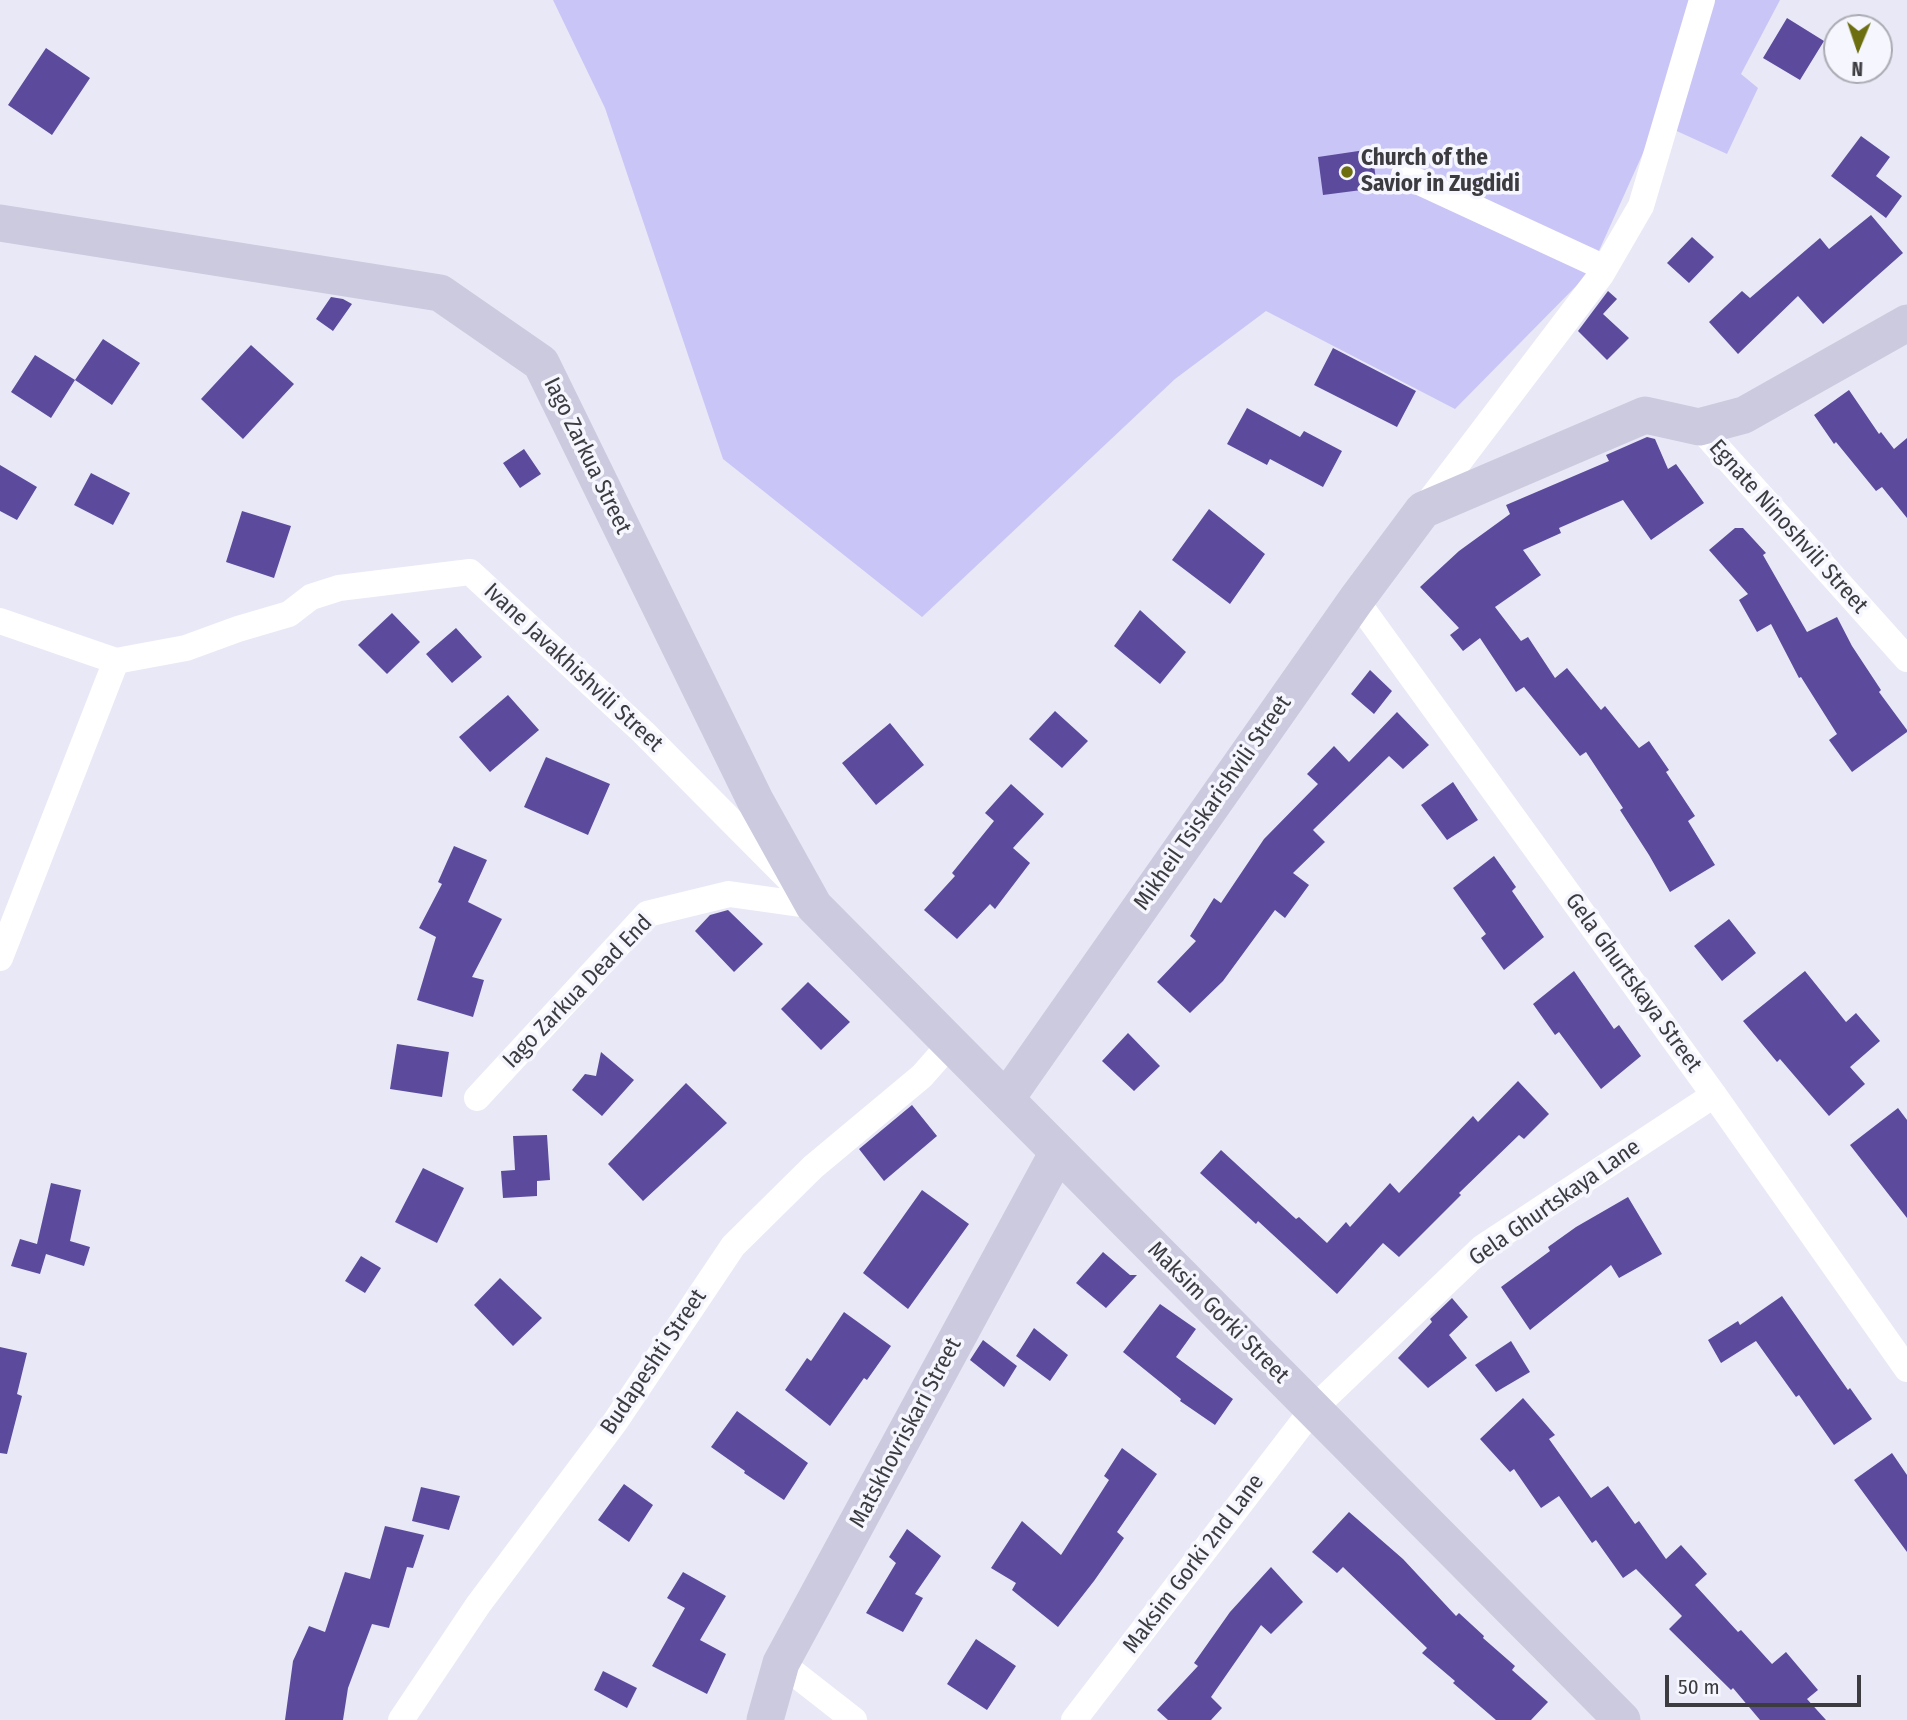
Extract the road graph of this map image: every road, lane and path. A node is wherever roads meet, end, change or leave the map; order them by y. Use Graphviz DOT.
graph roads {
  1 [pos="1702,0"];
  2 [pos="1405,175"];
  3 [pos="0,223"];
  4 [pos="1605,268"];
  5 [pos="1907,323"];
  6 [pos="1699,427"];
  7 [pos="1423,510"];
  8 [pos="1356,600"];
  9 [pos="0,621"];
  10 [pos="1907,660"];
  11 [pos="116,661"];
  12 [pos="814,905"];
  13 [pos="0,958"];
  14 [pos="951,1043"];
  15 [pos="1714,1095"];
  16 [pos="477,1098"];
  17 [pos="1006,1099"];
  18 [pos="1058,1152"];
  19 [pos="1907,1369"];
  20 [pos="1313,1409"];
  21 [pos="782,1664"];
  22 [pos="401,1720"];
  23 [pos="765,1720"];
  24 [pos="854,1720"];
  25 [pos="1074,1720"];
  26 [pos="1622,1720"];
  1 -- 4 [label="street"];
  2 -- 4 [label="street"];
  3 -- 12 [label="street, Iago Zarkua Street"];
  4 -- 7 [label="street"];
  5 -- 6 [label="street"];
  6 -- 7 [label="street, Egnate Ninoshvili Street"];
  6 -- 10 [label="street, Egnate Ninoshvili Street"];
  7 -- 8 [label="street, Mikheil Tsiskarishvili Street"];
  8 -- 15 [label="street, Gela Ghurtskaya Street"];
  8 -- 17 [label="street, Mikheil Tsiskarishvili Street"];
  9 -- 11 [label="street, Ivane Javakhishvili Street"];
  11 -- 12 [label="street, Ivane Javakhishvili Street"];
  11 -- 13 [label="street"];
  12 -- 14 [label="street, Maksim Gorki Street"];
  12 -- 16 [label="street, Iago Zarkua Dead End"];
  14 -- 17 [label="street, Maksim Gorki Street"];
  14 -- 22 [label="street, Budapeshti Street"];
  15 -- 19 [label="street, Gela Ghurtskaya Street"];
  15 -- 20 [label="street, Gela Ghurtskaya Lane"];
  17 -- 18 [label="street, Maksim Gorki Street"];
  18 -- 20 [label="street, Maksim Gorki Street"];
  18 -- 21 [label="street, Matskhovriskari Street"];
  20 -- 25 [label="street, Maksim Gorki 2nd Lane"];
  20 -- 26 [label="street, Maksim Gorki Street"];
  21 -- 23 [label="street, Matskhovriskari Street"];
  21 -- 24 [label="street"];
}
